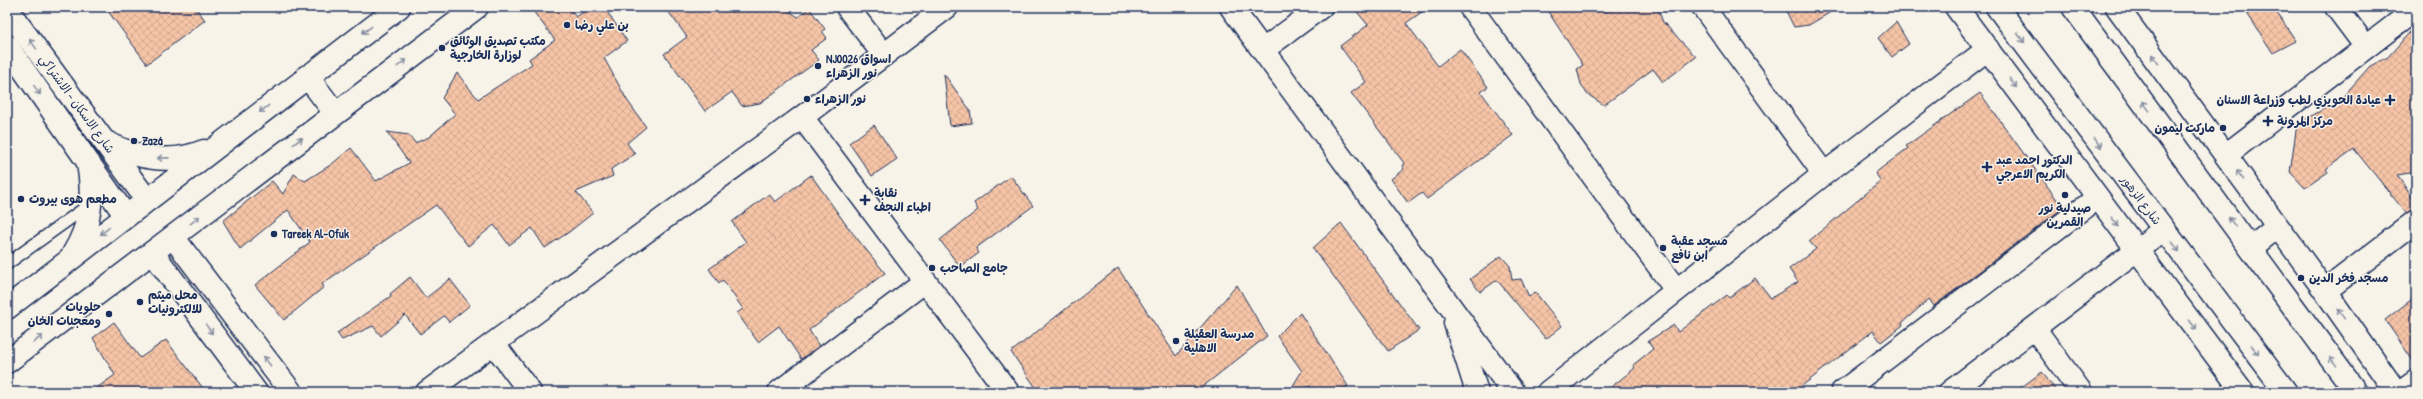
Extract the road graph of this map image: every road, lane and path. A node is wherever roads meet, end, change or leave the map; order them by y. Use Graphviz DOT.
graph roads {
  1 [pos="398,7"];
  2 [pos="477,7"];
  3 [pos="847,7"];
  4 [pos="947,7"];
  5 [pos="1231,7"];
  6 [pos="1321,7"];
  7 [pos="1470,7"];
  8 [pos="1703,7"];
  9 [pos="1956,7"];
  10 [pos="1997,7"];
  11 [pos="2073,7"];
  12 [pos="2117,7"];
  13 [pos="2336,7"];
  14 [pos="7,9"];
  15 [pos="2416,9"];
  16 [pos="7,46"];
  17 [pos="2366,47"];
  18 [pos="1988,49"];
  19 [pos="1263,50"];
  20 [pos="884,55"];
  21 [pos="307,76"];
  22 [pos="335,113"];
  23 [pos="802,117"];
  24 [pos="104,141"];
  25 [pos="214,146"];
  26 [pos="2226,155"];
  27 [pos="88,163"];
  28 [pos="1824,174"];
  29 [pos="2097,198"];
  30 [pos="147,200"];
  31 [pos="91,204"];
  32 [pos="125,215"];
  33 [pos="2416,221"];
  34 [pos="2277,227"];
  35 [pos="2164,230"];
  36 [pos="173,237"];
  37 [pos="2251,248"];
  38 [pos="2137,252"];
  39 [pos="153,253"];
  40 [pos="69,260"];
  41 [pos="7,264"];
  42 [pos="924,282"];
  43 [pos="1676,290"];
  44 [pos="2325,291"];
  45 [pos="1450,307"];
  46 [pos="7,308"];
  47 [pos="2035,329"];
  48 [pos="494,344"];
  49 [pos="7,362"];
  50 [pos="2416,381"];
  51 [pos="256,392"];
  52 [pos="291,392"];
  53 [pos="428,392"];
  54 [pos="530,392"];
  55 [pos="779,392"];
  56 [pos="1008,392"];
  57 [pos="1477,392"];
  58 [pos="1513,392"];
  59 [pos="1548,392"];
  60 [pos="1842,392"];
  61 [pos="1950,392"];
  62 [pos="2081,392"];
  63 [pos="2243,392"];
  64 [pos="2286,392"];
  65 [pos="2356,392"];
  66 [pos="2396,392"];
  67 [pos="2401,392"];
  1 -- 21 [label="street, one-way"];
  22 -- 2 [label="street, one-way"];
  3 -- 20 [label="street"];
  4 -- 20 [label="street"];
  5 -- 19 [label="street"];
  6 -- 19 [label="street"];
  7 -- 43 [label="street"];
  8 -- 28 [label="street"];
  9 -- 18 [label="street"];
  10 -- 35 [label="street, شارع الزهور, one-way"];
  37 -- 11 [label="street, one-way"];
  26 -- 12 [label="street, one-way"];
  13 -- 17 [label="street"];
  24 -- 14 [label="street, شارع الاسكان - الاشتراكي, one-way"];
  15 -- 17 [label="street"];
  16 -- 27 [label="street, شارع الاسكان - الاشتراكي, one-way"];
  17 -- 26 [label="street"];
  18 -- 28 [label="street"];
  18 -- 29 [label="street, one-way"];
  19 -- 45 [label="street"];
  20 -- 23 [label="street"];
  21 -- 22 [label="street"];
  21 -- 25 [label="street, one-way"];
  36 -- 22 [label="street, one-way"];
  23 -- 42 [label="street"];
  23 -- 48 [label="street"];
  25 -- 24 [label="street, one-way"];
  24 -- 30 [label="street, شارع الاسكان - الاشتراكي"];
  25 -- 30 [label="street"];
  34 -- 26 [label="street, one-way"];
  27 -- 31 [label="street"];
  27 -- 32 [label="street, شارع الاسكان - الاشتراكي"];
  28 -- 43 [label="street"];
  29 -- 38 [label="street, one-way"];
  29 -- 60 [label="street"];
  30 -- 32 [label="street"];
  31 -- 40 [label="street"];
  31 -- 41 [label="lane"];
  32 -- 40 [label="street, one-way"];
  33 -- 44 [label="street"];
  34 -- 37 [label="street"];
  34 -- 44 [label="street"];
  35 -- 38 [label="street"];
  35 -- 64 [label="street, شارع الزهور, one-way"];
  36 -- 39 [label="street"];
  52 -- 36 [label="street, one-way"];
  65 -- 37 [label="street, one-way"];
  38 -- 47 [label="street"];
  38 -- 63 [label="street, one-way"];
  49 -- 39 [label="street, one-way"];
  39 -- 51 [label="street, one-way"];
  40 -- 46 [label="street"];
  42 -- 55 [label="street"];
  42 -- 56 [label="street"];
  43 -- 59 [label="street"];
  66 -- 44 [label="street, one-way"];
  45 -- 57 [label="street"];
  45 -- 58 [label="street"];
  47 -- 61 [label="street"];
  47 -- 62 [label="street"];
  48 -- 53 [label="street"];
  48 -- 54 [label="street"];
  50 -- 67 [label="street"];
}
